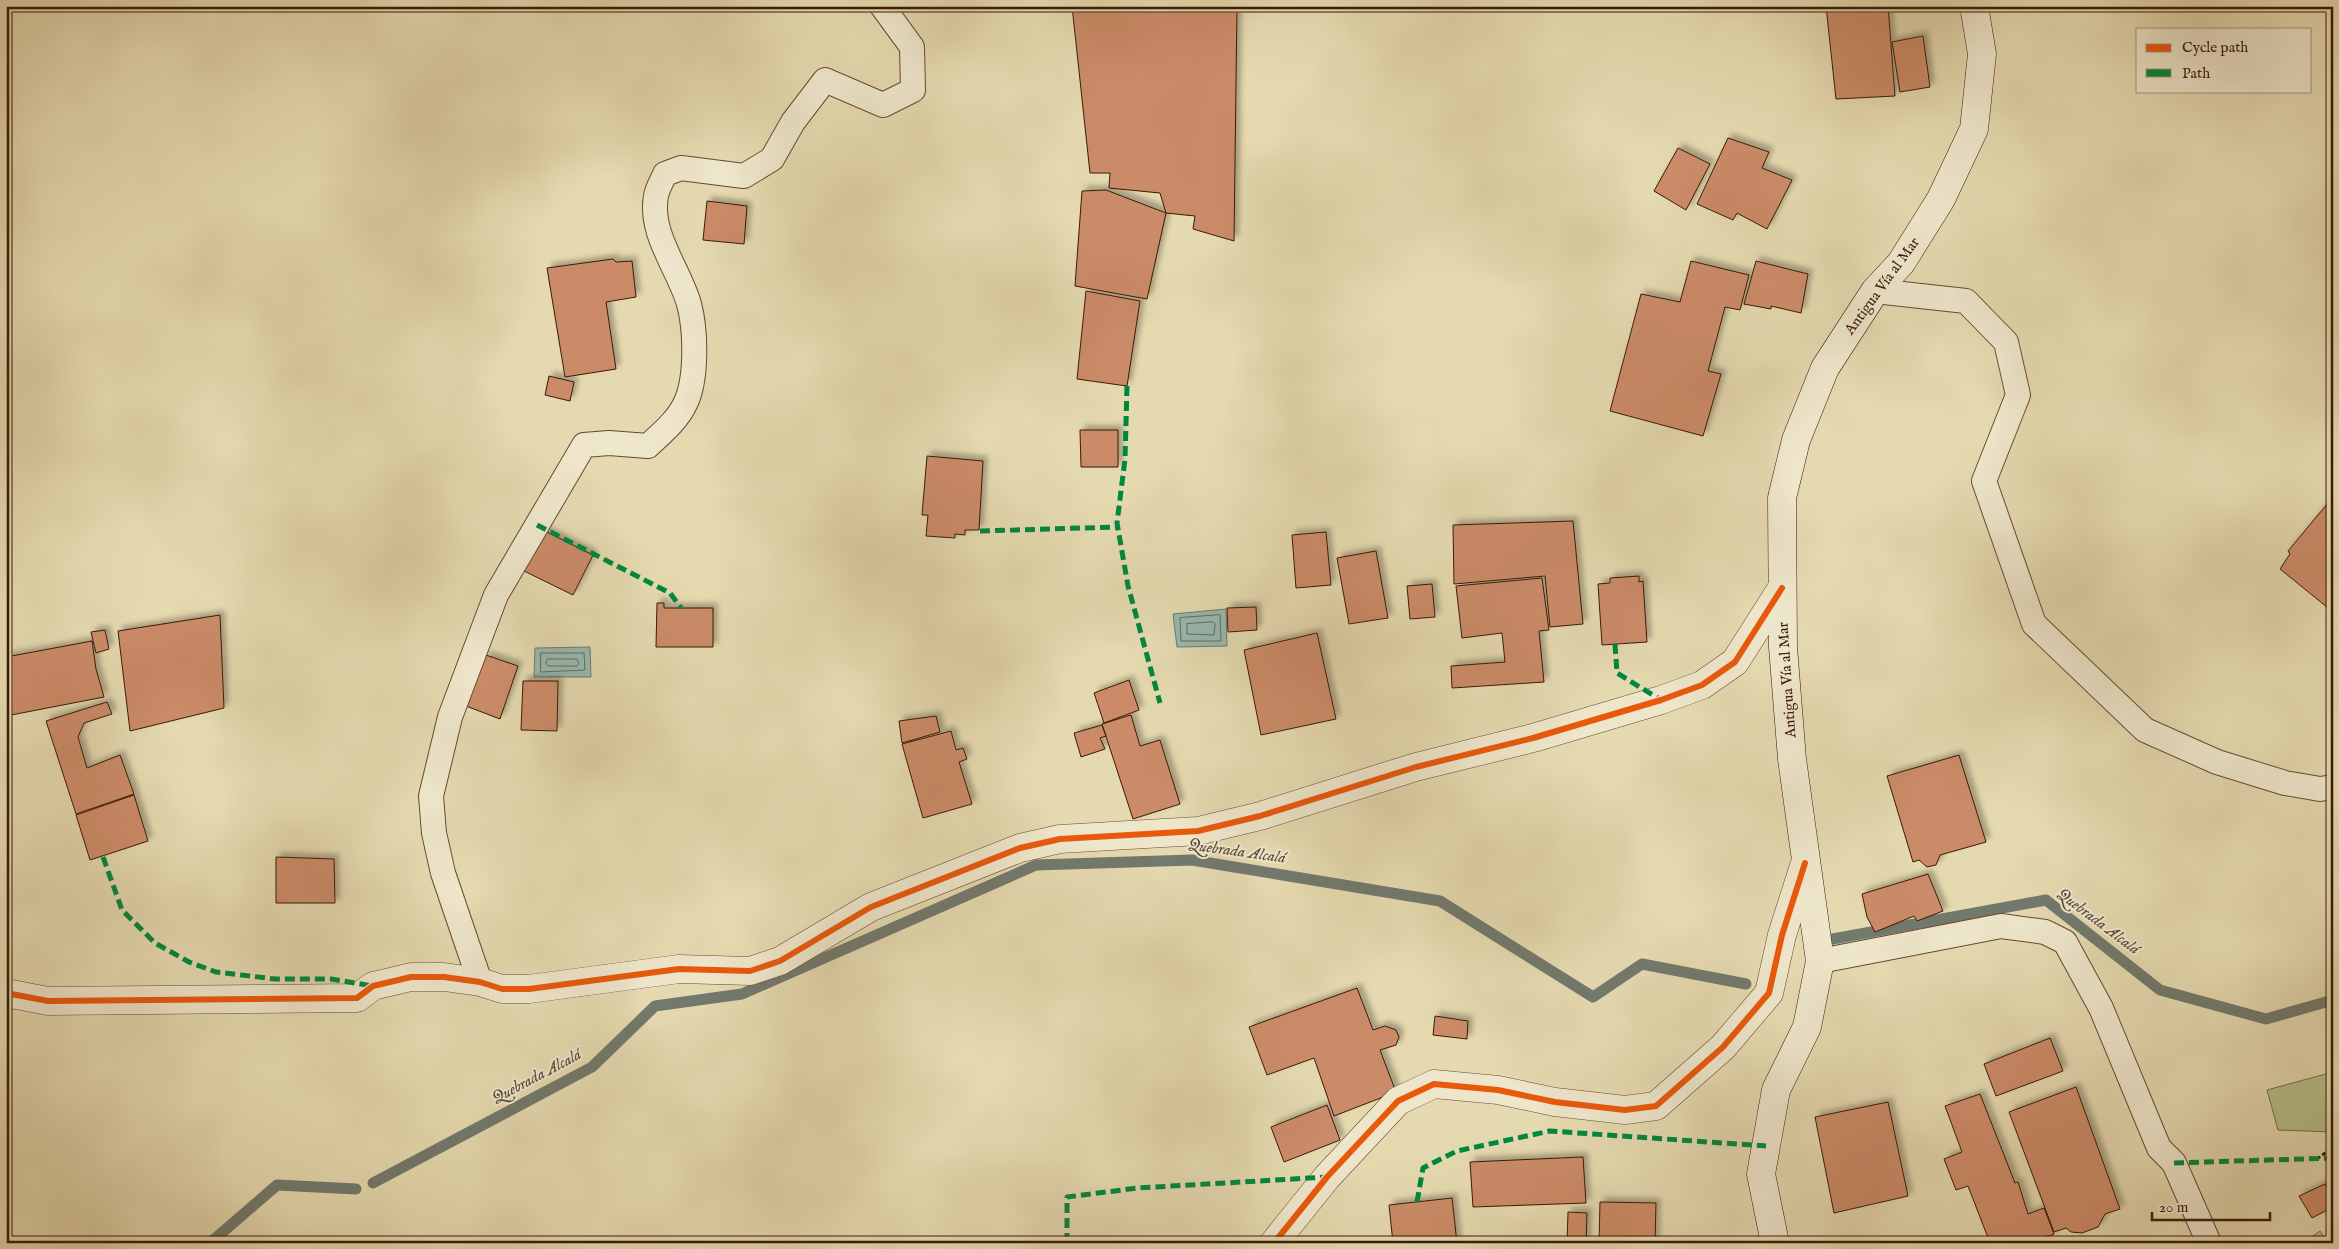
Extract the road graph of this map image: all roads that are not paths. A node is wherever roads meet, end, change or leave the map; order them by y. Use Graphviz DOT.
graph roads {
  1 [pos="882,6"];
  2 [pos="1974,6"];
  3 [pos="1875,291"];
  4 [pos="1782,588"];
  5 [pos="2333,787"];
  6 [pos="1805,863"];
  7 [pos="1820,961"];
  8 [pos="480,982"];
  9 [pos="6,993"];
  10 [pos="1274,1243"];
  11 [pos="1775,1243"];
  12 [pos="2209,1243"];
  1 -- 8 [label="lane"];
  2 -- 3 [label="street, Antigua Vía al Mar"];
  3 -- 4 [label="street, Antigua Vía al Mar"];
  3 -- 5 [label="lane"];
  4 -- 6 [label="street, Antigua Vía al Mar"];
  4 -- 8 [label="street"];
  6 -- 7 [label="street, Antigua Vía al Mar"];
  6 -- 10 [label="street"];
  7 -- 11 [label="street, Antigua Vía al Mar"];
  7 -- 12 [label="lane"];
  8 -- 9 [label="street"];
}
